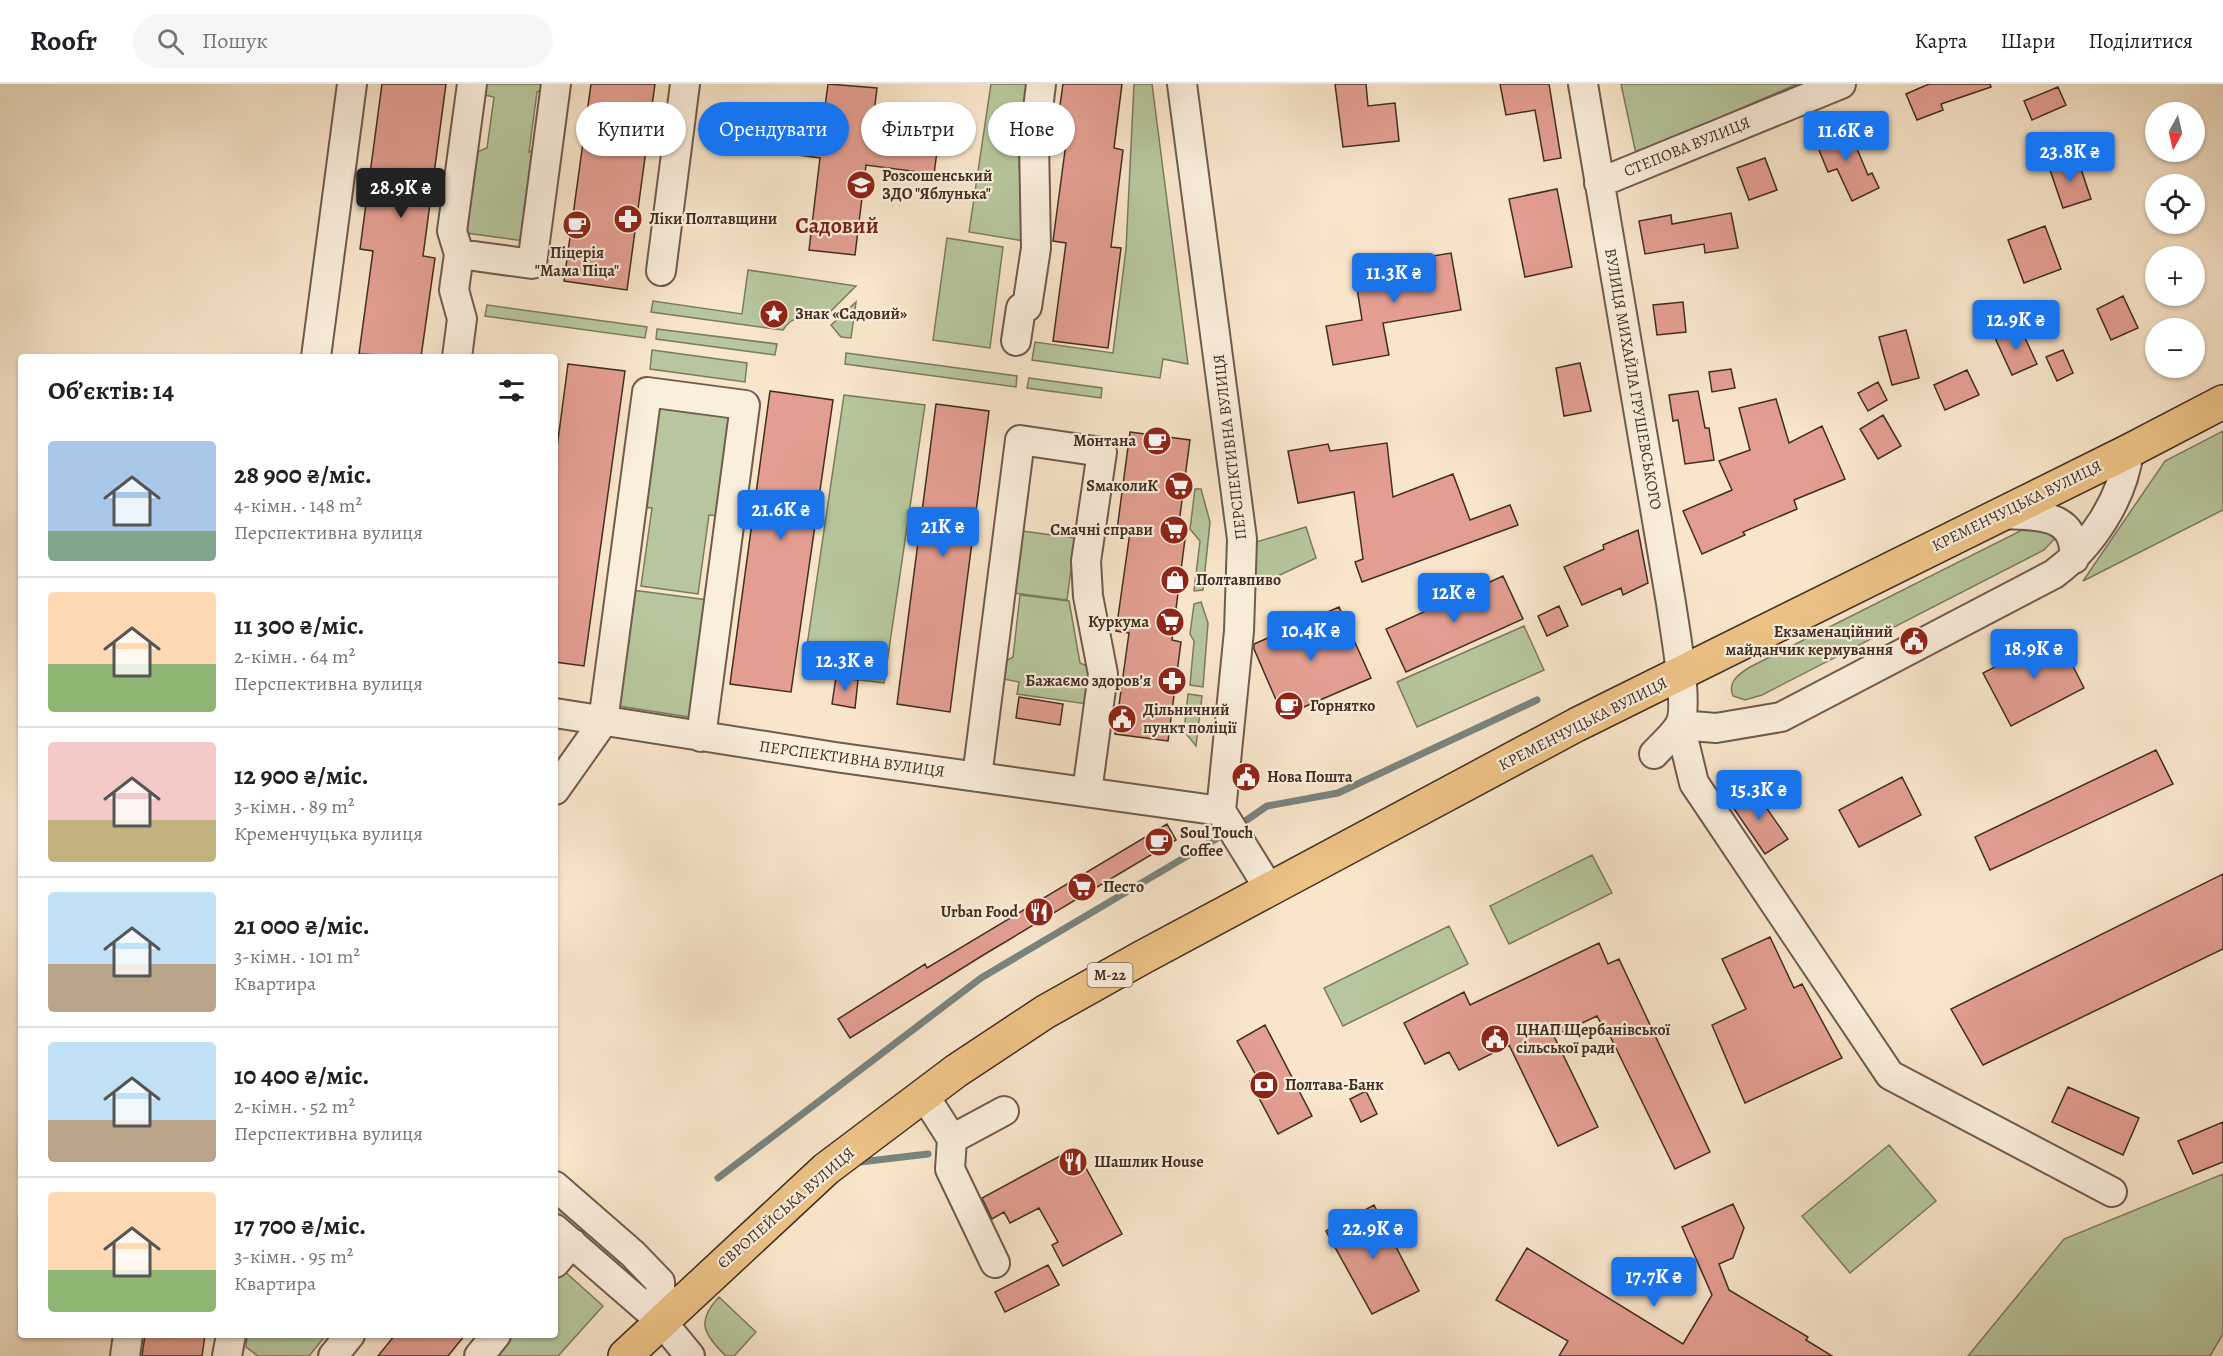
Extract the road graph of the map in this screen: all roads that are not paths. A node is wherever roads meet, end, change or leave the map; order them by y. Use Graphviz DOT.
graph roads {
  1 [pos="352,84"];
  2 [pos="472,84"];
  3 [pos="556,84"];
  4 [pos="685,84"];
  5 [pos="1041,84"];
  6 [pos="1182,84"];
  7 [pos="1583,84"];
  8 [pos="1841,84"];
  9 [pos="1599,183"];
  10 [pos="459,254"];
  11 [pos="661,271"];
  12 [pos="1016,341"];
  13 [pos="316,354"];
  14 [pos="457,354"];
  15 [pos="2223,402"];
  16 [pos="2129,451"];
  17 [pos="2002,514"];
  18 [pos="2074,559"];
  19 [pos="1680,675"];
  20 [pos="558,714"];
  21 [pos="603,723"];
  22 [pos="1680,725"];
  23 [pos="701,737"];
  24 [pos="1654,754"];
  25 [pos="977,777"];
  26 [pos="558,786"];
  27 [pos="1088,792"];
  28 [pos="1221,811"];
  29 [pos="1270,890"];
  30 [pos="956,1071"];
  31 [pos="924,1095"];
  32 [pos="1004,1111"];
  33 [pos="952,1139"];
  34 [pos="558,1189"];
  35 [pos="2112,1192"];
  36 [pos="561,1245"];
  37 [pos="995,1263"];
  38 [pos="662,1322"];
  39 [pos="128,1338"];
  40 [pos="230,1338"];
  41 [pos="348,1338"];
  42 [pos="494,1338"];
  43 [pos="126,1356"];
  44 [pos="227,1356"];
  45 [pos="333,1356"];
  46 [pos="479,1356"];
  47 [pos="625,1356"];
  48 [pos="690,1356"];
  1 -- 13 [label="street"];
  2 -- 10 [label="street"];
  3 -- 10 [label="street"];
  4 -- 11 [label="street"];
  5 -- 12 [label="street"];
  6 -- 28 [label="street, ПЕРСПЕКТИВНА ВУЛИЦЯ"];
  7 -- 9 [label="street, ВУЛИЦЯ МИХАЙЛА ГРУШЕВСЬКОГО"];
  8 -- 9 [label="street, СТЕПОВА ВУЛИЦЯ"];
  9 -- 19 [label="street, ВУЛИЦЯ МИХАЙЛА ГРУШЕВСЬКОГО"];
  10 -- 14 [label="street"];
  15 -- 16 [label="highway, КРЕМЕНЧУЦЬКА ВУЛИЦЯ / М-22"];
  16 -- 17 [label="highway, КРЕМЕНЧУЦЬКА ВУЛИЦЯ / М-22"];
  16 -- 18 [label="street"];
  17 -- 18 [label="street"];
  17 -- 19 [label="highway, КРЕМЕНЧУЦЬКА ВУЛИЦЯ / М-22"];
  18 -- 22 [label="street"];
  19 -- 22 [label="street, ВУЛИЦЯ МИХАЙЛА ГРУШЕВСЬКОГО"];
  19 -- 29 [label="highway, КРЕМЕНЧУЦЬКА ВУЛИЦЯ / М-22"];
  20 -- 21 [label="street, ПЕРСПЕКТИВНА ВУЛИЦЯ"];
  21 -- 23 [label="street, ПЕРСПЕКТИВНА ВУЛИЦЯ"];
  21 -- 23 [label="street"];
  21 -- 26 [label="street"];
  22 -- 24 [label="street"];
  22 -- 35 [label="street, ВУЛИЦЯ МИХАЙЛА ГРУШЕВСЬКОГО"];
  23 -- 25 [label="street, ПЕРСПЕКТИВНА ВУЛИЦЯ"];
  25 -- 27 [label="street, ПЕРСПЕКТИВНА ВУЛИЦЯ"];
  25 -- 27 [label="street"];
  27 -- 28 [label="street, ПЕРСПЕКТИВНА ВУЛИЦЯ"];
  28 -- 29 [label="street"];
  29 -- 30 [label="highway, КРЕМЕНЧУЦЬКА ВУЛИЦЯ / М-22"];
  30 -- 31 [label="highway, ЄВРОПЕЙСЬКА ВУЛИЦЯ / М-22"];
  31 -- 33 [label="street"];
  31 -- 38 [label="highway, ЄВРОПЕЙСЬКА ВУЛИЦЯ / М-22"];
  32 -- 33 [label="street"];
  33 -- 37 [label="street"];
  34 -- 38 [label="street"];
  36 -- 38 [label="street"];
  38 -- 47 [label="highway, ЄВРОПЕЙСЬКА ВУЛИЦЯ / М-22"];
  38 -- 48 [label="street"];
  39 -- 43 [label="street"];
  40 -- 44 [label="street"];
  41 -- 45 [label="street"];
  42 -- 46 [label="street"];
}
